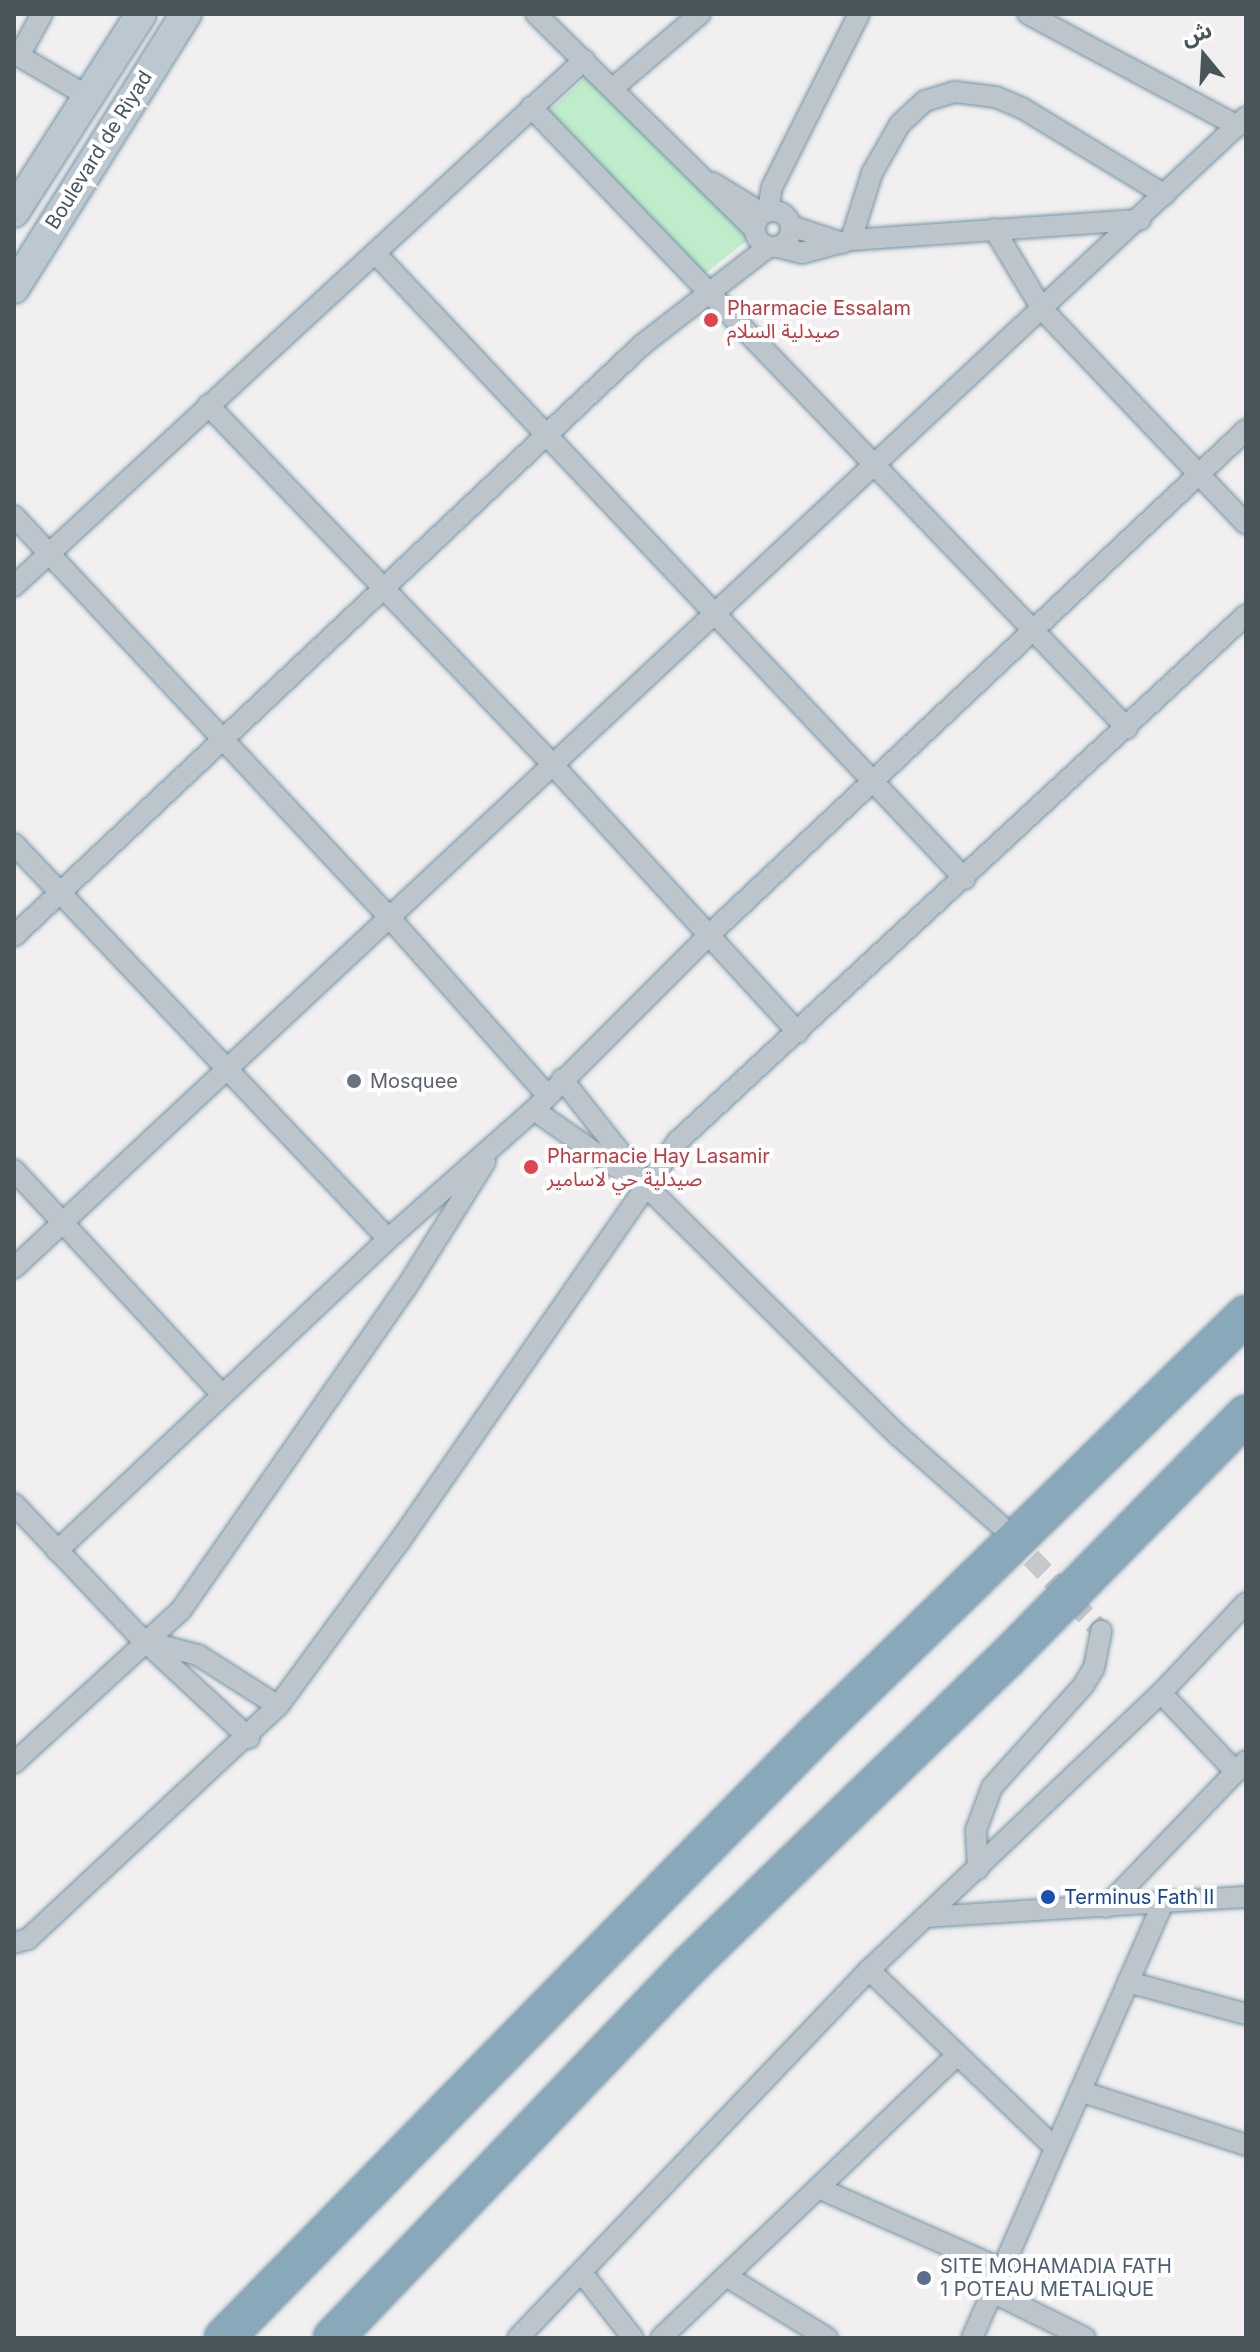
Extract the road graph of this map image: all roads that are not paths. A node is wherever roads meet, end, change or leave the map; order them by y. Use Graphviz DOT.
graph roads {
  1 [pos="42,14"];
  2 [pos="141,14"];
  3 [pos="186,14"];
  4 [pos="536,14"];
  5 [pos="700,14"];
  6 [pos="859,14"];
  7 [pos="1028,14"];
  8 [pos="16,54"];
  9 [pos="584,60"];
  10 [pos="613,88"];
  11 [pos="89,97"];
  12 [pos="531,107"];
  13 [pos="1242,122"];
  14 [pos="1165,195"];
  15 [pos="14,212"];
  16 [pos="1140,220"];
  17 [pos="994,229"];
  18 [pos="764,230"];
  19 [pos="847,242"];
  20 [pos="375,253"];
  21 [pos="14,288"];
  22 [pos="709,289"];
  23 [pos="1042,309"];
  24 [pos="208,405"];
  25 [pos="1246,430"];
  26 [pos="546,436"];
  27 [pos="872,465"];
  28 [pos="1200,475"];
  29 [pos="14,516"];
  30 [pos="1246,524"];
  31 [pos="50,552"];
  32 [pos="14,586"];
  33 [pos="383,589"];
  34 [pos="713,613"];
  35 [pos="1246,615"];
  36 [pos="1036,632"];
  37 [pos="1127,728"];
  38 [pos="223,740"];
  39 [pos="552,764"];
  40 [pos="876,782"];
  41 [pos="14,844"];
  42 [pos="965,879"];
  43 [pos="60,893"];
  44 [pos="389,917"];
  45 [pos="709,935"];
  46 [pos="14,936"];
  47 [pos="798,1032"];
  48 [pos="226,1069"];
  49 [pos="562,1079"];
  50 [pos="540,1103"];
  51 [pos="496,1145"];
  52 [pos="14,1170"];
  53 [pos="649,1189"];
  54 [pos="63,1223"];
  55 [pos="388,1239"];
  56 [pos="14,1268"];
  57 [pos="1246,1315"];
  58 [pos="222,1395"];
  59 [pos="1246,1415"];
  60 [pos="14,1504"];
  61 [pos="999,1524"];
  62 [pos="57,1551"];
  63 [pos="1246,1603"];
  64 [pos="1101,1631"];
  65 [pos="148,1642"];
  66 [pos="1161,1693"];
  67 [pos="278,1706"];
  68 [pos="249,1738"];
  69 [pos="14,1763"];
  70 [pos="1241,1766"];
  71 [pos="978,1869"];
  72 [pos="1246,1897"];
  73 [pos="1163,1902"];
  74 [pos="1106,1907"];
  75 [pos="926,1917"];
  76 [pos="14,1943"];
  77 [pos="869,1970"];
  78 [pos="1128,1982"];
  79 [pos="1246,2014"];
  80 [pos="957,2055"];
  81 [pos="1080,2091"];
  82 [pos="1246,2145"];
  83 [pos="1055,2148"];
  84 [pos="818,2188"];
  85 [pos="1002,2269"];
  86 [pos="582,2273"];
  87 [pos="726,2276"];
  88 [pos="992,2292"];
  89 [pos="224,2338"];
  90 [pos="333,2338"];
  91 [pos="518,2338"];
  92 [pos="633,2338"];
  93 [pos="661,2338"];
  94 [pos="827,2338"];
  95 [pos="972,2338"];
  96 [pos="1085,2338"];
  1 -- 8 [label="street"];
  2 -- 11 [label="main road, Boulevard de Riyad"];
  3 -- 21 [label="main road, Boulevard de Riyad"];
  4 -- 9 [label="street"];
  5 -- 10 [label="street"];
  6 -- 18 [label="street"];
  7 -- 13 [label="street"];
  8 -- 11 [label="street"];
  9 -- 10 [label="street"];
  9 -- 12 [label="street"];
  10 -- 18 [label="street"];
  11 -- 15 [label="main road, Boulevard de Riyad"];
  12 -- 20 [label="street"];
  12 -- 22 [label="street"];
  13 -- 14 [label="street"];
  14 -- 16 [label="street"];
  14 -- 19 [label="street"];
  16 -- 17 [label="street"];
  16 -- 23 [label="street"];
  17 -- 19 [label="street"];
  17 -- 23 [label="street"];
  18 -- 19 [label="street"];
  18 -- 19 [label="street"];
  18 -- 22 [label="street"];
  20 -- 24 [label="street"];
  20 -- 26 [label="street"];
  22 -- 26 [label="street"];
  22 -- 27 [label="street"];
  23 -- 27 [label="street"];
  23 -- 28 [label="street"];
  24 -- 31 [label="street"];
  24 -- 33 [label="street"];
  25 -- 28 [label="street"];
  26 -- 33 [label="street"];
  26 -- 34 [label="street"];
  27 -- 34 [label="street"];
  27 -- 36 [label="street"];
  28 -- 30 [label="street"];
  28 -- 36 [label="street"];
  29 -- 31 [label="street"];
  31 -- 32 [label="street"];
  31 -- 38 [label="street"];
  33 -- 38 [label="street"];
  33 -- 39 [label="street"];
  34 -- 39 [label="street"];
  34 -- 40 [label="street"];
  35 -- 37 [label="street"];
  36 -- 37 [label="street"];
  36 -- 40 [label="street"];
  37 -- 42 [label="street"];
  38 -- 43 [label="street"];
  38 -- 44 [label="street"];
  39 -- 44 [label="street"];
  39 -- 45 [label="street"];
  40 -- 42 [label="street"];
  40 -- 45 [label="street"];
  41 -- 43 [label="street"];
  42 -- 47 [label="street"];
  43 -- 46 [label="street"];
  43 -- 48 [label="street"];
  44 -- 48 [label="street"];
  44 -- 50 [label="street"];
  45 -- 47 [label="street"];
  45 -- 49 [label="street"];
  47 -- 53 [label="street"];
  48 -- 54 [label="street"];
  48 -- 55 [label="street"];
  49 -- 50 [label="street"];
  49 -- 53 [label="street"];
  50 -- 51 [label="street"];
  50 -- 53 [label="street"];
  51 -- 55 [label="street"];
  51 -- 65 [label="street"];
  52 -- 54 [label="street"];
  53 -- 61 [label="street"];
  53 -- 67 [label="street"];
  54 -- 56 [label="street"];
  54 -- 58 [label="street"];
  55 -- 58 [label="street"];
  57 -- 89 [label="highway"];
  58 -- 62 [label="street"];
  59 -- 90 [label="highway"];
  60 -- 62 [label="street"];
  62 -- 65 [label="street"];
  63 -- 66 [label="street"];
  64 -- 71 [label="street"];
  65 -- 67 [label="street"];
  65 -- 68 [label="street"];
  65 -- 69 [label="street"];
  66 -- 70 [label="street"];
  66 -- 71 [label="street"];
  67 -- 68 [label="street"];
  68 -- 76 [label="street"];
  70 -- 74 [label="street"];
  71 -- 75 [label="street"];
  72 -- 73 [label="street"];
  73 -- 74 [label="street"];
  73 -- 78 [label="street"];
  74 -- 75 [label="street"];
  75 -- 77 [label="street"];
  77 -- 80 [label="street"];
  77 -- 86 [label="street"];
  78 -- 79 [label="street"];
  78 -- 81 [label="street"];
  80 -- 83 [label="street"];
  80 -- 84 [label="street"];
  81 -- 82 [label="street"];
  81 -- 83 [label="street"];
  83 -- 85 [label="street"];
  84 -- 85 [label="street"];
  84 -- 87 [label="street"];
  85 -- 88 [label="street"];
  86 -- 91 [label="street"];
  86 -- 92 [label="street"];
  87 -- 93 [label="street"];
  87 -- 94 [label="street"];
  88 -- 95 [label="street"];
  88 -- 96 [label="street"];
}
